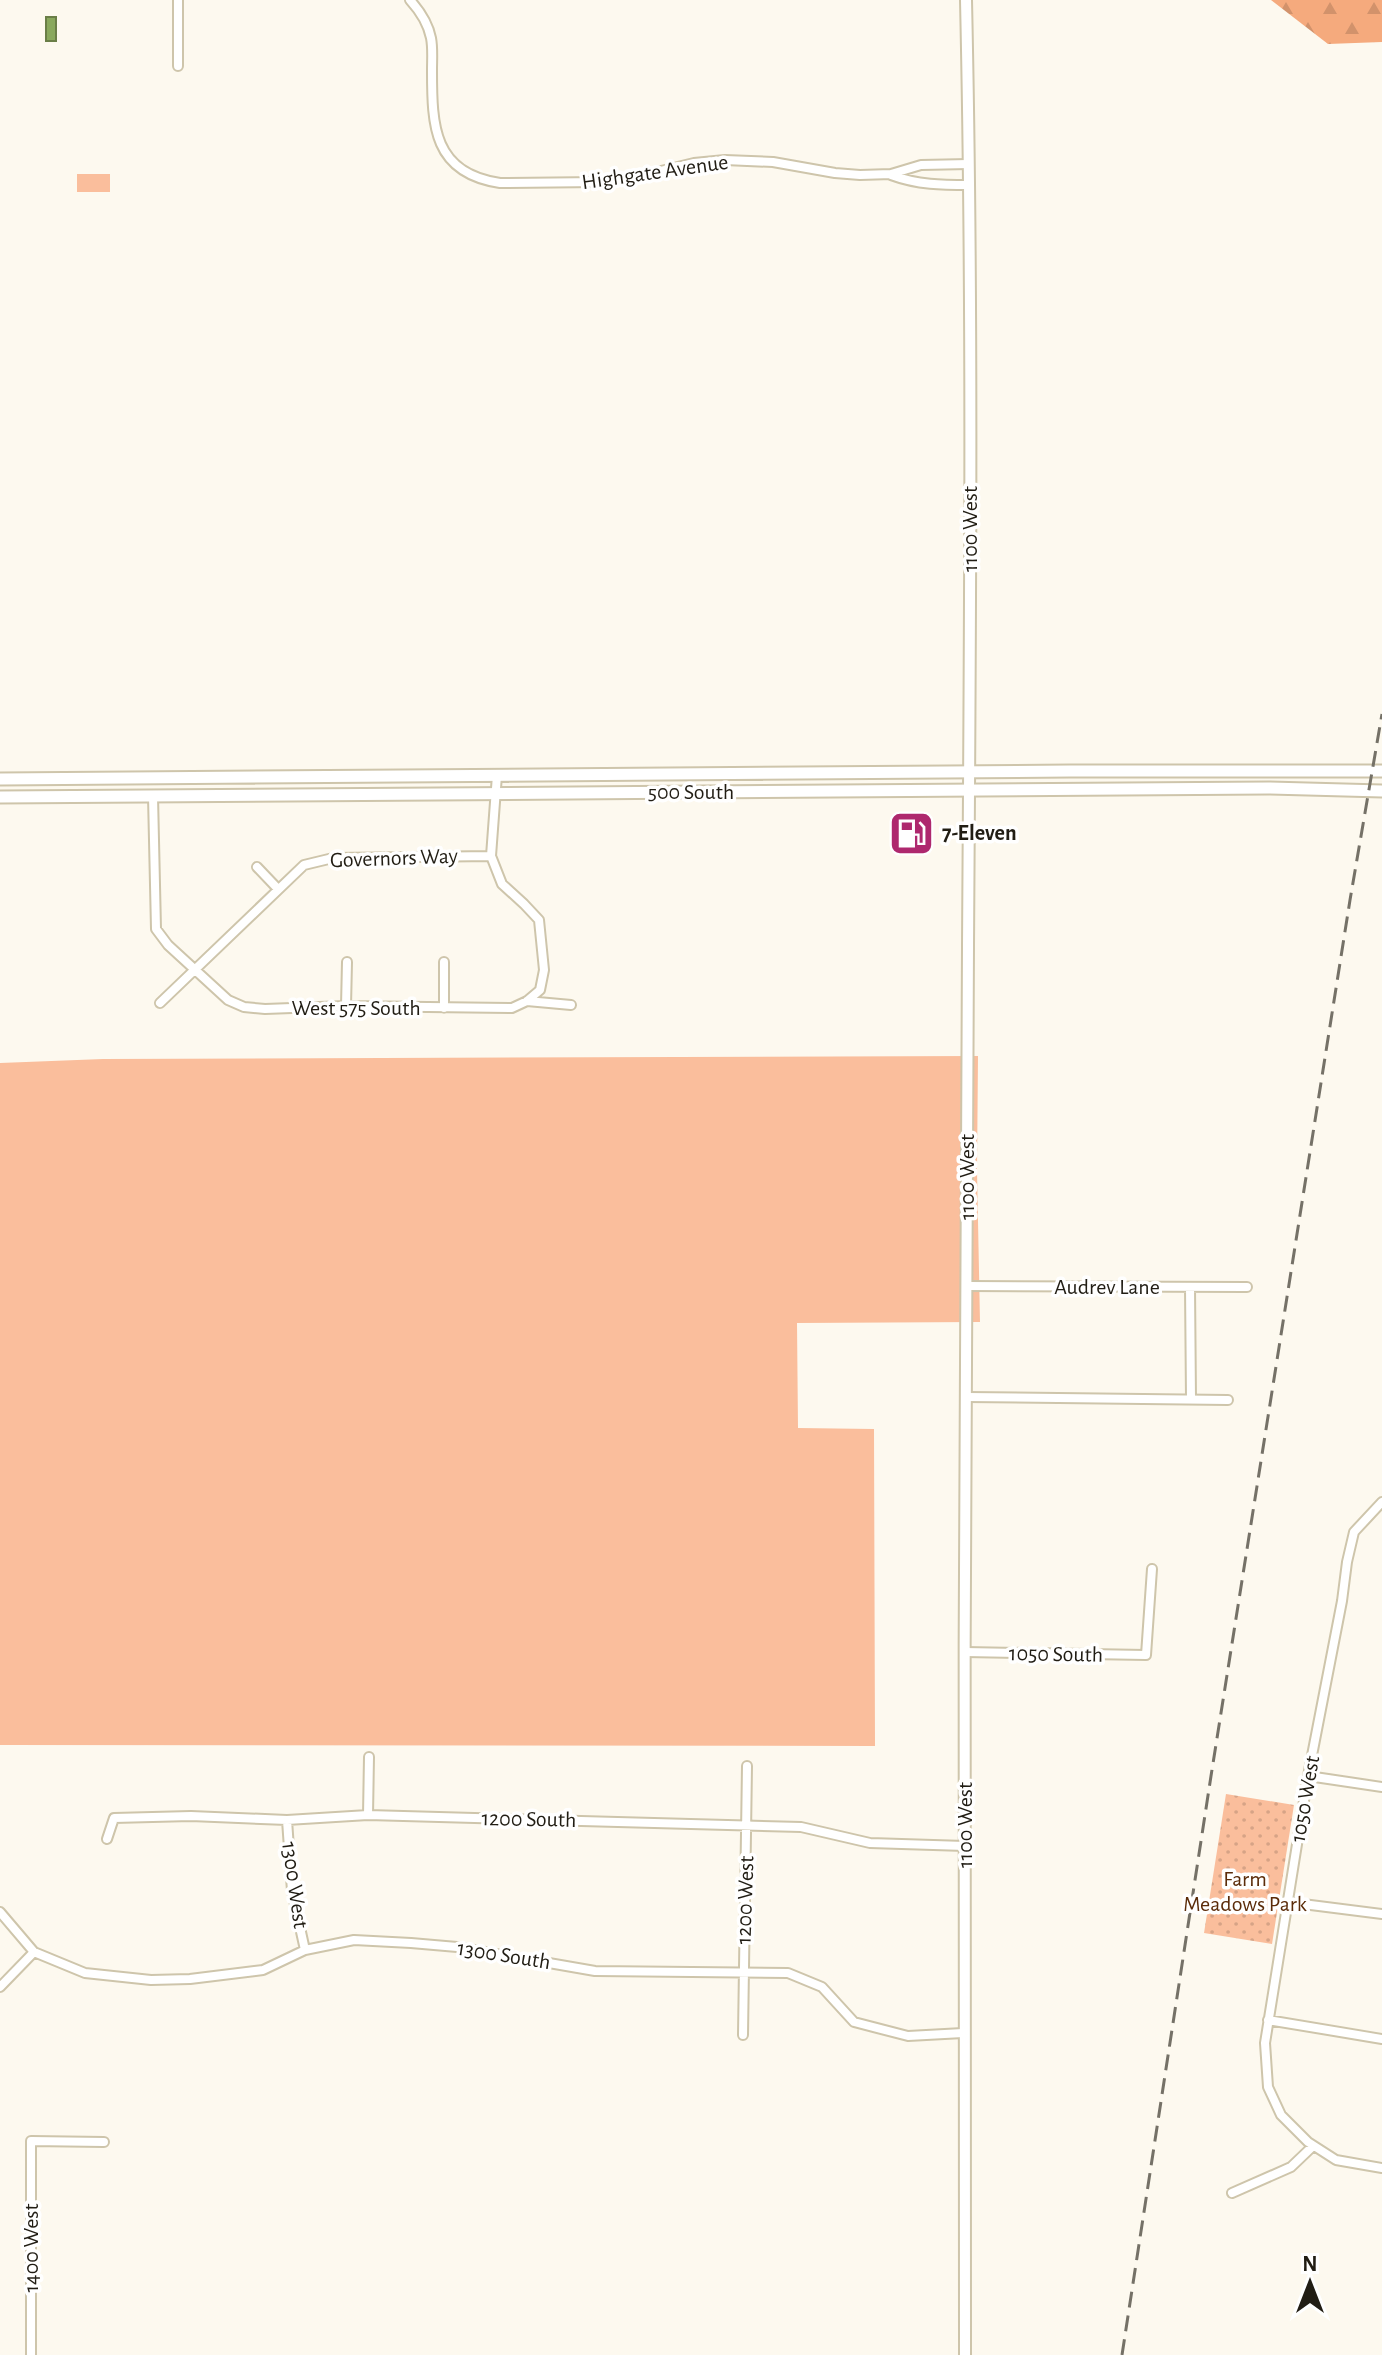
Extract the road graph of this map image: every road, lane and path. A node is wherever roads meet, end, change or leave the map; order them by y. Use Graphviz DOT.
graph roads {
  1 [pos="178,0"];
  2 [pos="410,0"];
  3 [pos="966,0"];
  4 [pos="178,66"];
  5 [pos="969,164"];
  6 [pos="891,174"];
  7 [pos="970,185"];
  8 [pos="1382,771"];
  9 [pos="970,772"];
  10 [pos="497,775"];
  11 [pos="0,779"];
  12 [pos="970,791"];
  13 [pos="1382,791"];
  14 [pos="496,793"];
  15 [pos="153,796"];
  16 [pos="0,797"];
  17 [pos="491,856"];
  18 [pos="257,867"];
  19 [pos="278,889"];
  20 [pos="347,962"];
  21 [pos="444,962"];
  22 [pos="196,970"];
  23 [pos="527,1001"];
  24 [pos="160,1003"];
  25 [pos="571,1005"];
  26 [pos="346,1006"];
  27 [pos="444,1008"];
  28 [pos="967,1286"];
  29 [pos="1190,1287"];
  30 [pos="1247,1287"];
  31 [pos="967,1397"];
  32 [pos="1191,1399"];
  33 [pos="1228,1400"];
  34 [pos="1382,1502"];
  35 [pos="1152,1569"];
  36 [pos="965,1652"];
  37 [pos="369,1757"];
  38 [pos="747,1766"];
  39 [pos="1308,1776"];
  40 [pos="1382,1787"];
  41 [pos="368,1815"];
  42 [pos="287,1820"];
  43 [pos="747,1824"];
  44 [pos="107,1839"];
  45 [pos="965,1846"];
  46 [pos="1287,1902"];
  47 [pos="0,1912"];
  48 [pos="1382,1914"];
  49 [pos="305,1950"];
  50 [pos="34,1952"];
  51 [pos="743,1973"];
  52 [pos="0,1987"];
  53 [pos="1268,2020"];
  54 [pos="963,2033"];
  55 [pos="743,2035"];
  56 [pos="1382,2039"];
  57 [pos="104,2142"];
  58 [pos="1310,2144"];
  59 [pos="1382,2168"];
  60 [pos="1232,2193"];
  61 [pos="31,2355"];
  62 [pos="965,2355"];
  1 -- 4 [label="street"];
  2 -- 6 [label="street, Highgate Avenue"];
  3 -- 5 [label="street, 1100 West"];
  5 -- 6 [label="street, Highgate Avenue"];
  5 -- 7 [label="street, 1100 West"];
  6 -- 7 [label="street, Highgate Avenue"];
  7 -- 9 [label="street, 1100 West"];
  8 -- 9 [label="main road, 500 South"];
  9 -- 10 [label="main road, 500 South"];
  9 -- 12 [label="street, 1100 West"];
  10 -- 11 [label="main road, 500 South"];
  10 -- 14 [label="street"];
  12 -- 13 [label="main road, 500 South"];
  12 -- 14 [label="main road, 500 South"];
  12 -- 28 [label="street, 1100 West"];
  14 -- 15 [label="main road, 500 South"];
  14 -- 17 [label="street"];
  15 -- 16 [label="main road, 500 South"];
  15 -- 22 [label="street, West 575 South"];
  17 -- 19 [label="street, Governors Way"];
  17 -- 23 [label="street"];
  18 -- 19 [label="street"];
  19 -- 22 [label="street, Governors Way"];
  20 -- 26 [label="street"];
  21 -- 27 [label="street"];
  22 -- 24 [label="street, Governors Way"];
  22 -- 26 [label="street, West 575 South"];
  23 -- 25 [label="street, West 575 South"];
  23 -- 27 [label="street, West 575 South"];
  26 -- 27 [label="street, West 575 South"];
  28 -- 29 [label="street, Audrev Lane"];
  28 -- 31 [label="street, 1100 West"];
  29 -- 30 [label="street, Audrev Lane"];
  29 -- 32 [label="street"];
  31 -- 32 [label="street"];
  31 -- 36 [label="street, 1100 West"];
  32 -- 33 [label="street"];
  34 -- 39 [label="street, 1050 West"];
  35 -- 36 [label="street, 1050 South"];
  36 -- 45 [label="street, 1100 West"];
  37 -- 41 [label="street"];
  38 -- 43 [label="street, 1200 West"];
  39 -- 40 [label="street"];
  39 -- 46 [label="street, 1050 West"];
  41 -- 42 [label="street, 1200 South"];
  41 -- 43 [label="street, 1200 South"];
  42 -- 44 [label="street, 1200 South"];
  42 -- 49 [label="street, 1300 West"];
  43 -- 45 [label="street, 1200 South"];
  43 -- 51 [label="street, 1200 West"];
  45 -- 54 [label="street, 1100 West"];
  46 -- 48 [label="street"];
  46 -- 53 [label="street, 1050 West"];
  47 -- 50 [label="street"];
  49 -- 50 [label="street, 1300 South"];
  49 -- 51 [label="street, 1300 South"];
  50 -- 52 [label="street"];
  51 -- 54 [label="street, 1300 South"];
  51 -- 55 [label="street, 1200 West"];
  53 -- 56 [label="street"];
  53 -- 58 [label="street, 1050 West"];
  54 -- 62 [label="street, 1100 West"];
  57 -- 61 [label="street, 1400 West"];
  58 -- 59 [label="street"];
  58 -- 60 [label="street"];
}
